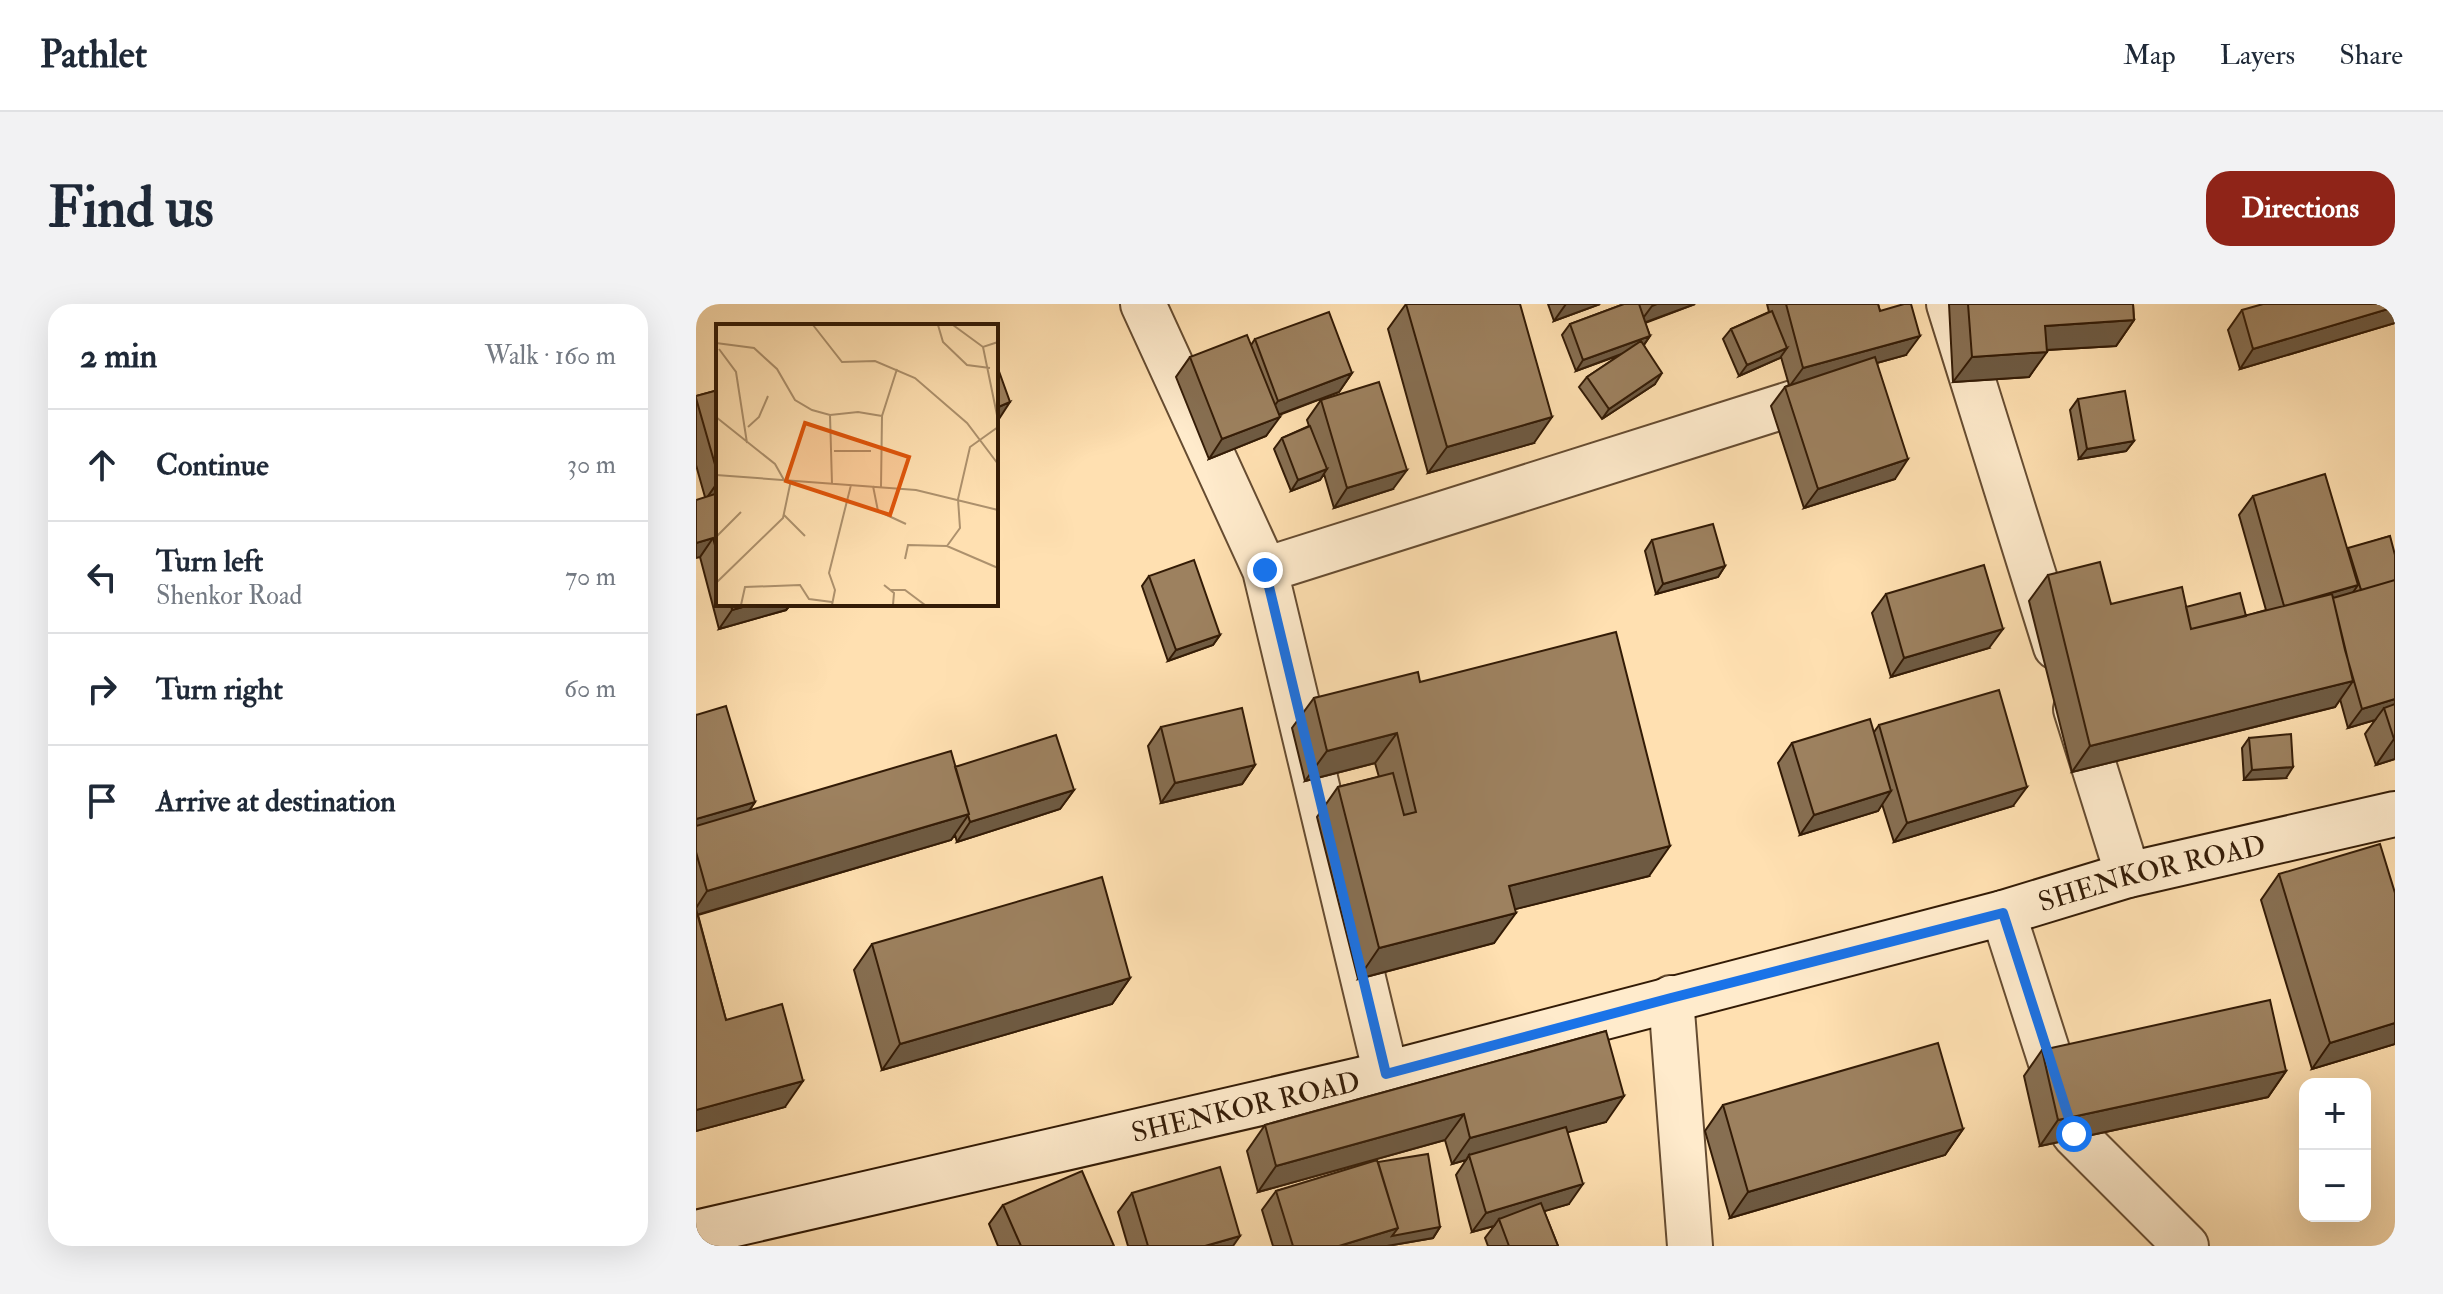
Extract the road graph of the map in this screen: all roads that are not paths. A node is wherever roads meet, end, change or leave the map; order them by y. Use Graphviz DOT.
graph roads {
  1 [pos="1143,304"];
  2 [pos="1949,304"];
  3 [pos="1806,399"];
  4 [pos="1265,570"];
  5 [pos="2395,814"];
  6 [pos="2128,875"];
  7 [pos="2003,913"];
  8 [pos="1671,998"];
  9 [pos="1386,1074"];
  10 [pos="769,1232"];
  11 [pos="696,1233"];
  12 [pos="1690,1246"];
  13 [pos="2186,1246"];
  1 -- 4 [label="street"];
  2 -- 6 [label="street"];
  3 -- 4 [label="street"];
  4 -- 9 [label="street"];
  5 -- 6 [label="street, SHENKOR ROAD"];
  6 -- 7 [label="street, SHENKOR ROAD"];
  7 -- 8 [label="street, SHENKOR ROAD"];
  7 -- 13 [label="street"];
  8 -- 9 [label="street, SHENKOR ROAD"];
  8 -- 12 [label="street"];
  9 -- 10 [label="street, SHENKOR ROAD"];
  10 -- 11 [label="street, SHENKOR ROAD"];
}
